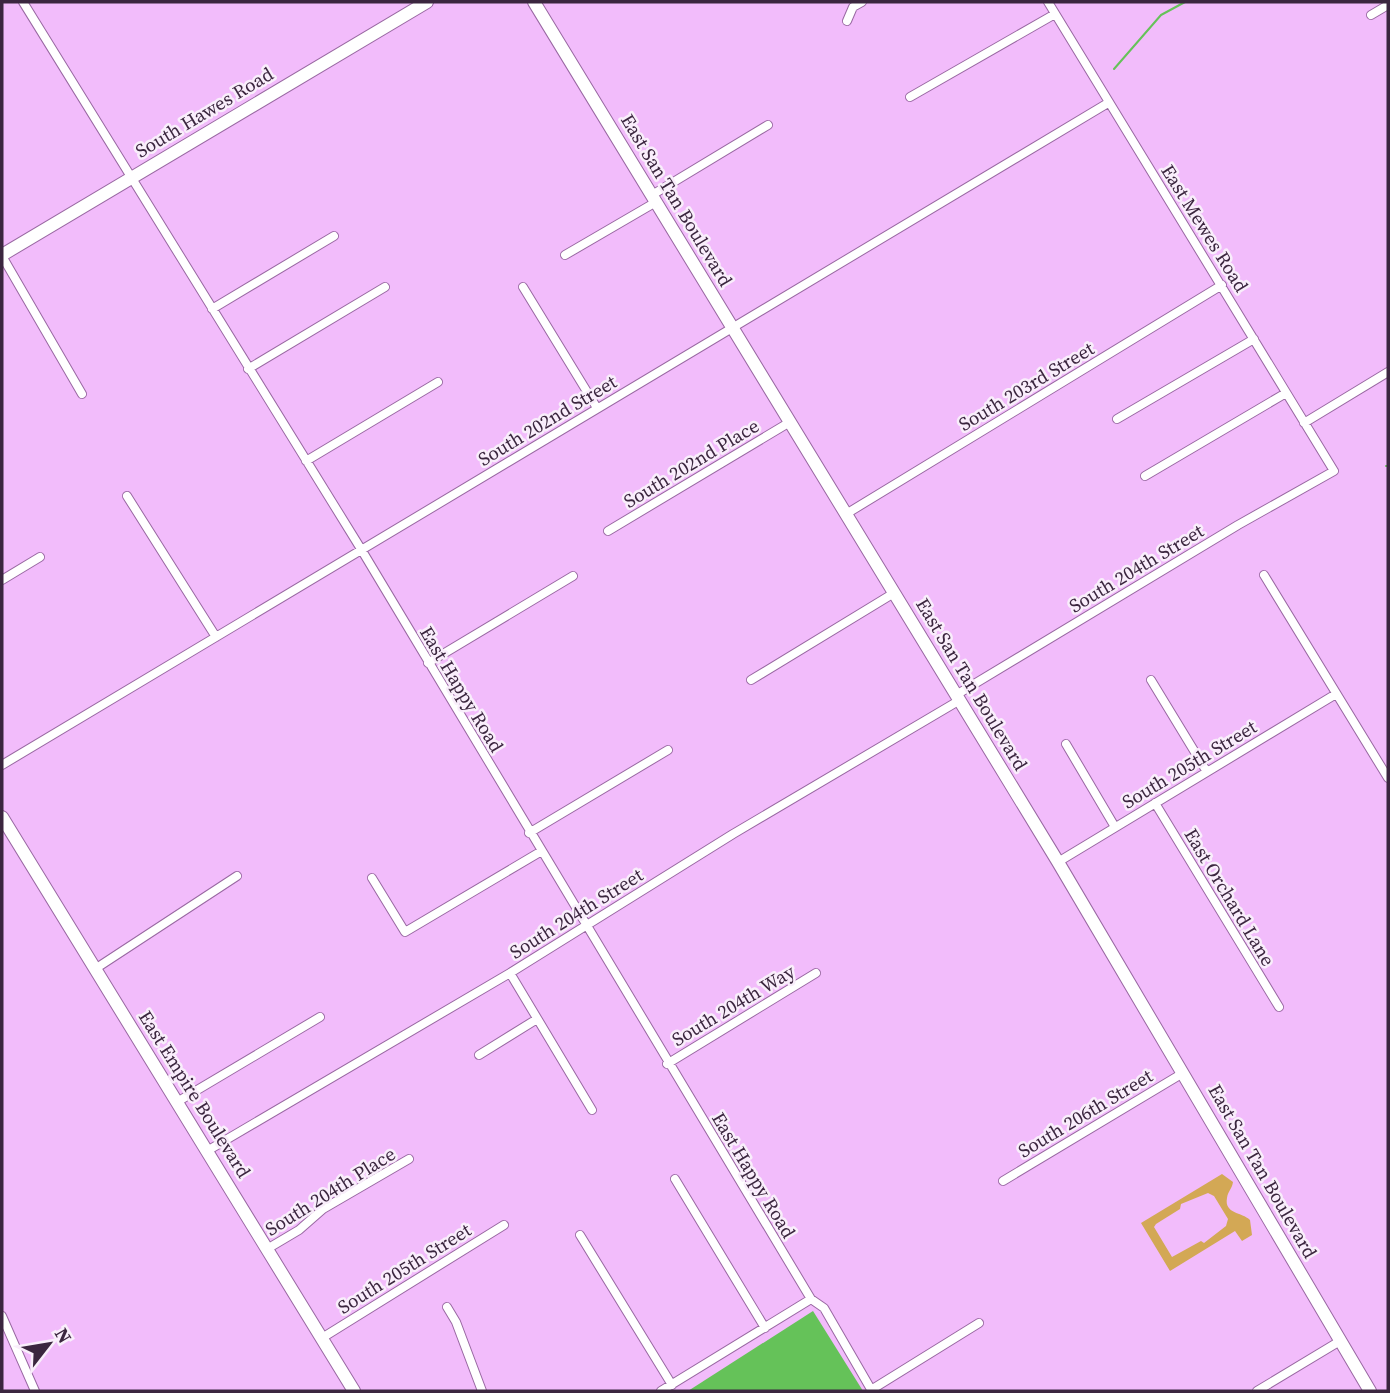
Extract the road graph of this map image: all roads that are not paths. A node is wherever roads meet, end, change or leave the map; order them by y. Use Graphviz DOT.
graph roads {
  1 [pos="23,2"];
  2 [pos="427,2"];
  3 [pos="534,2"];
  4 [pos="862,2"];
  5 [pos="1048,2"];
  6 [pos="1388,5"];
  7 [pos="1055,13"];
  8 [pos="1371,15"];
  9 [pos="847,21"];
  10 [pos="910,97"];
  11 [pos="1108,103"];
  12 [pos="768,125"];
  13 [pos="131,178"];
  14 [pos="654,198"];
  15 [pos="334,236"];
  16 [pos="565,255"];
  17 [pos="2,256"];
  18 [pos="1222,285"];
  19 [pos="385,287"];
  20 [pos="523,287"];
  21 [pos="212,309"];
  22 [pos="734,329"];
  23 [pos="1254,339"];
  24 [pos="248,369"];
  25 [pos="1388,372"];
  26 [pos="438,382"];
  27 [pos="1286,393"];
  28 [pos="82,394"];
  29 [pos="597,408"];
  30 [pos="1117,419"];
  31 [pos="790,422"];
  32 [pos="1304,423"];
  33 [pos="306,461"];
  34 [pos="1334,471"];
  35 [pos="1145,476"];
  36 [pos="127,496"];
  37 [pos="846,514"];
  38 [pos="608,531"];
  39 [pos="360,550"];
  40 [pos="40,557"];
  41 [pos="1264,575"];
  42 [pos="573,576"];
  43 [pos="2,580"];
  44 [pos="894,593"];
  45 [pos="216,637"];
  46 [pos="428,663"];
  47 [pos="751,680"];
  48 [pos="1151,680"];
  49 [pos="1336,694"];
  50 [pos="958,698"];
  51 [pos="1066,744"];
  52 [pos="668,750"];
  53 [pos="2,765"];
  54 [pos="1207,772"];
  55 [pos="1388,778"];
  56 [pos="1155,803"];
  57 [pos="2,817"];
  58 [pos="1115,827"];
  59 [pos="529,833"];
  60 [pos="540,852"];
  61 [pos="1058,862"];
  62 [pos="237,876"];
  63 [pos="372,878"];
  64 [pos="586,926"];
  65 [pos="95,969"];
  66 [pos="816,972"];
  67 [pos="510,973"];
  68 [pos="1279,1007"];
  69 [pos="320,1017"];
  70 [pos="537,1019"];
  71 [pos="479,1055"];
  72 [pos="667,1064"];
  73 [pos="1183,1073"];
  74 [pos="177,1102"];
  75 [pos="592,1110"];
  76 [pos="207,1151"];
  77 [pos="409,1159"];
  78 [pos="675,1179"];
  79 [pos="1003,1181"];
  80 [pos="504,1225"];
  81 [pos="580,1235"];
  82 [pos="267,1249"];
  83 [pos="811,1299"];
  84 [pos="447,1307"];
  85 [pos="2,1316"];
  86 [pos="979,1323"];
  87 [pos="765,1328"];
  88 [pos="322,1338"];
  89 [pos="1340,1341"];
  90 [pos="672,1385"];
  91 [pos="872,1390"];
  92 [pos="35,1391"];
  93 [pos="354,1391"];
  94 [pos="482,1391"];
  95 [pos="661,1391"];
  96 [pos="1257,1391"];
  97 [pos="1370,1391"];
  1 -- 13 [label="street, East Happy Road"];
  2 -- 13 [label="street, South Hawes Road"];
  3 -- 14 [label="street, East San Tan Boulevard"];
  4 -- 9 [label="street"];
  5 -- 7 [label="street, East Mewes Road"];
  6 -- 8 [label="street"];
  7 -- 10 [label="street"];
  7 -- 11 [label="street, East Mewes Road"];
  11 -- 18 [label="street, East Mewes Road"];
  11 -- 22 [label="street, South 202nd Street"];
  12 -- 14 [label="street"];
  13 -- 17 [label="street, South Hawes Road"];
  13 -- 21 [label="street, East Happy Road"];
  14 -- 16 [label="street"];
  14 -- 22 [label="street, East San Tan Boulevard"];
  15 -- 21 [label="street"];
  17 -- 28 [label="street"];
  18 -- 23 [label="street, East Mewes Road"];
  18 -- 37 [label="street, South 203rd Street"];
  19 -- 24 [label="street"];
  20 -- 29 [label="street"];
  21 -- 24 [label="street, East Happy Road"];
  22 -- 29 [label="street, South 202nd Street"];
  22 -- 31 [label="street, East San Tan Boulevard"];
  23 -- 27 [label="street, East Mewes Road"];
  23 -- 30 [label="street"];
  24 -- 33 [label="street, East Happy Road"];
  25 -- 32 [label="street"];
  26 -- 33 [label="street"];
  27 -- 32 [label="street, East Mewes Road"];
  27 -- 35 [label="street"];
  29 -- 39 [label="street, South 202nd Street"];
  31 -- 37 [label="street, East San Tan Boulevard"];
  31 -- 38 [label="street, South 202nd Place"];
  32 -- 34 [label="street, East Mewes Road"];
  33 -- 39 [label="street, East Happy Road"];
  34 -- 50 [label="street, South 204th Street"];
  36 -- 45 [label="street"];
  37 -- 44 [label="street, East San Tan Boulevard"];
  39 -- 45 [label="street, South 202nd Street"];
  39 -- 46 [label="street, East Happy Road"];
  40 -- 43 [label="street"];
  41 -- 49 [label="street"];
  42 -- 46 [label="street"];
  44 -- 47 [label="street"];
  44 -- 50 [label="street, East San Tan Boulevard"];
  45 -- 53 [label="street, South 202nd Street"];
  46 -- 59 [label="street, East Happy Road"];
  48 -- 54 [label="street"];
  49 -- 54 [label="street, South 205th Street"];
  49 -- 55 [label="street"];
  50 -- 61 [label="street, East San Tan Boulevard"];
  50 -- 64 [label="street, South 204th Street"];
  51 -- 58 [label="street"];
  52 -- 59 [label="street"];
  54 -- 56 [label="street, South 205th Street"];
  56 -- 58 [label="street, South 205th Street"];
  56 -- 68 [label="street, East Orchard Lane"];
  57 -- 65 [label="street, East Empire Boulevard"];
  58 -- 61 [label="street, South 205th Street"];
  59 -- 60 [label="street, East Happy Road"];
  60 -- 63 [label="street"];
  60 -- 64 [label="street, East Happy Road"];
  61 -- 73 [label="street, East San Tan Boulevard"];
  62 -- 65 [label="street"];
  64 -- 67 [label="street, South 204th Street"];
  64 -- 72 [label="street, East Happy Road"];
  65 -- 74 [label="street, East Empire Boulevard"];
  66 -- 72 [label="street, South 204th Way"];
  67 -- 70 [label="street"];
  67 -- 76 [label="street, South 204th Street"];
  69 -- 74 [label="street"];
  70 -- 71 [label="street"];
  70 -- 75 [label="street"];
  72 -- 83 [label="street, East Happy Road"];
  73 -- 79 [label="street, South 206th Street"];
  73 -- 89 [label="street, East San Tan Boulevard"];
  74 -- 76 [label="street, East Empire Boulevard"];
  76 -- 82 [label="street, East Empire Boulevard"];
  77 -- 82 [label="street, South 204th Place"];
  78 -- 87 [label="street"];
  80 -- 88 [label="street, South 205th Street"];
  81 -- 90 [label="street"];
  82 -- 88 [label="street, East Empire Boulevard"];
  83 -- 87 [label="street"];
  83 -- 91 [label="street, East Happy Road"];
  84 -- 94 [label="street"];
  85 -- 92 [label="street"];
  86 -- 91 [label="street"];
  87 -- 90 [label="street"];
  88 -- 93 [label="street, East Empire Boulevard"];
  89 -- 96 [label="street"];
  89 -- 97 [label="street, East San Tan Boulevard"];
  90 -- 95 [label="street"];
}
